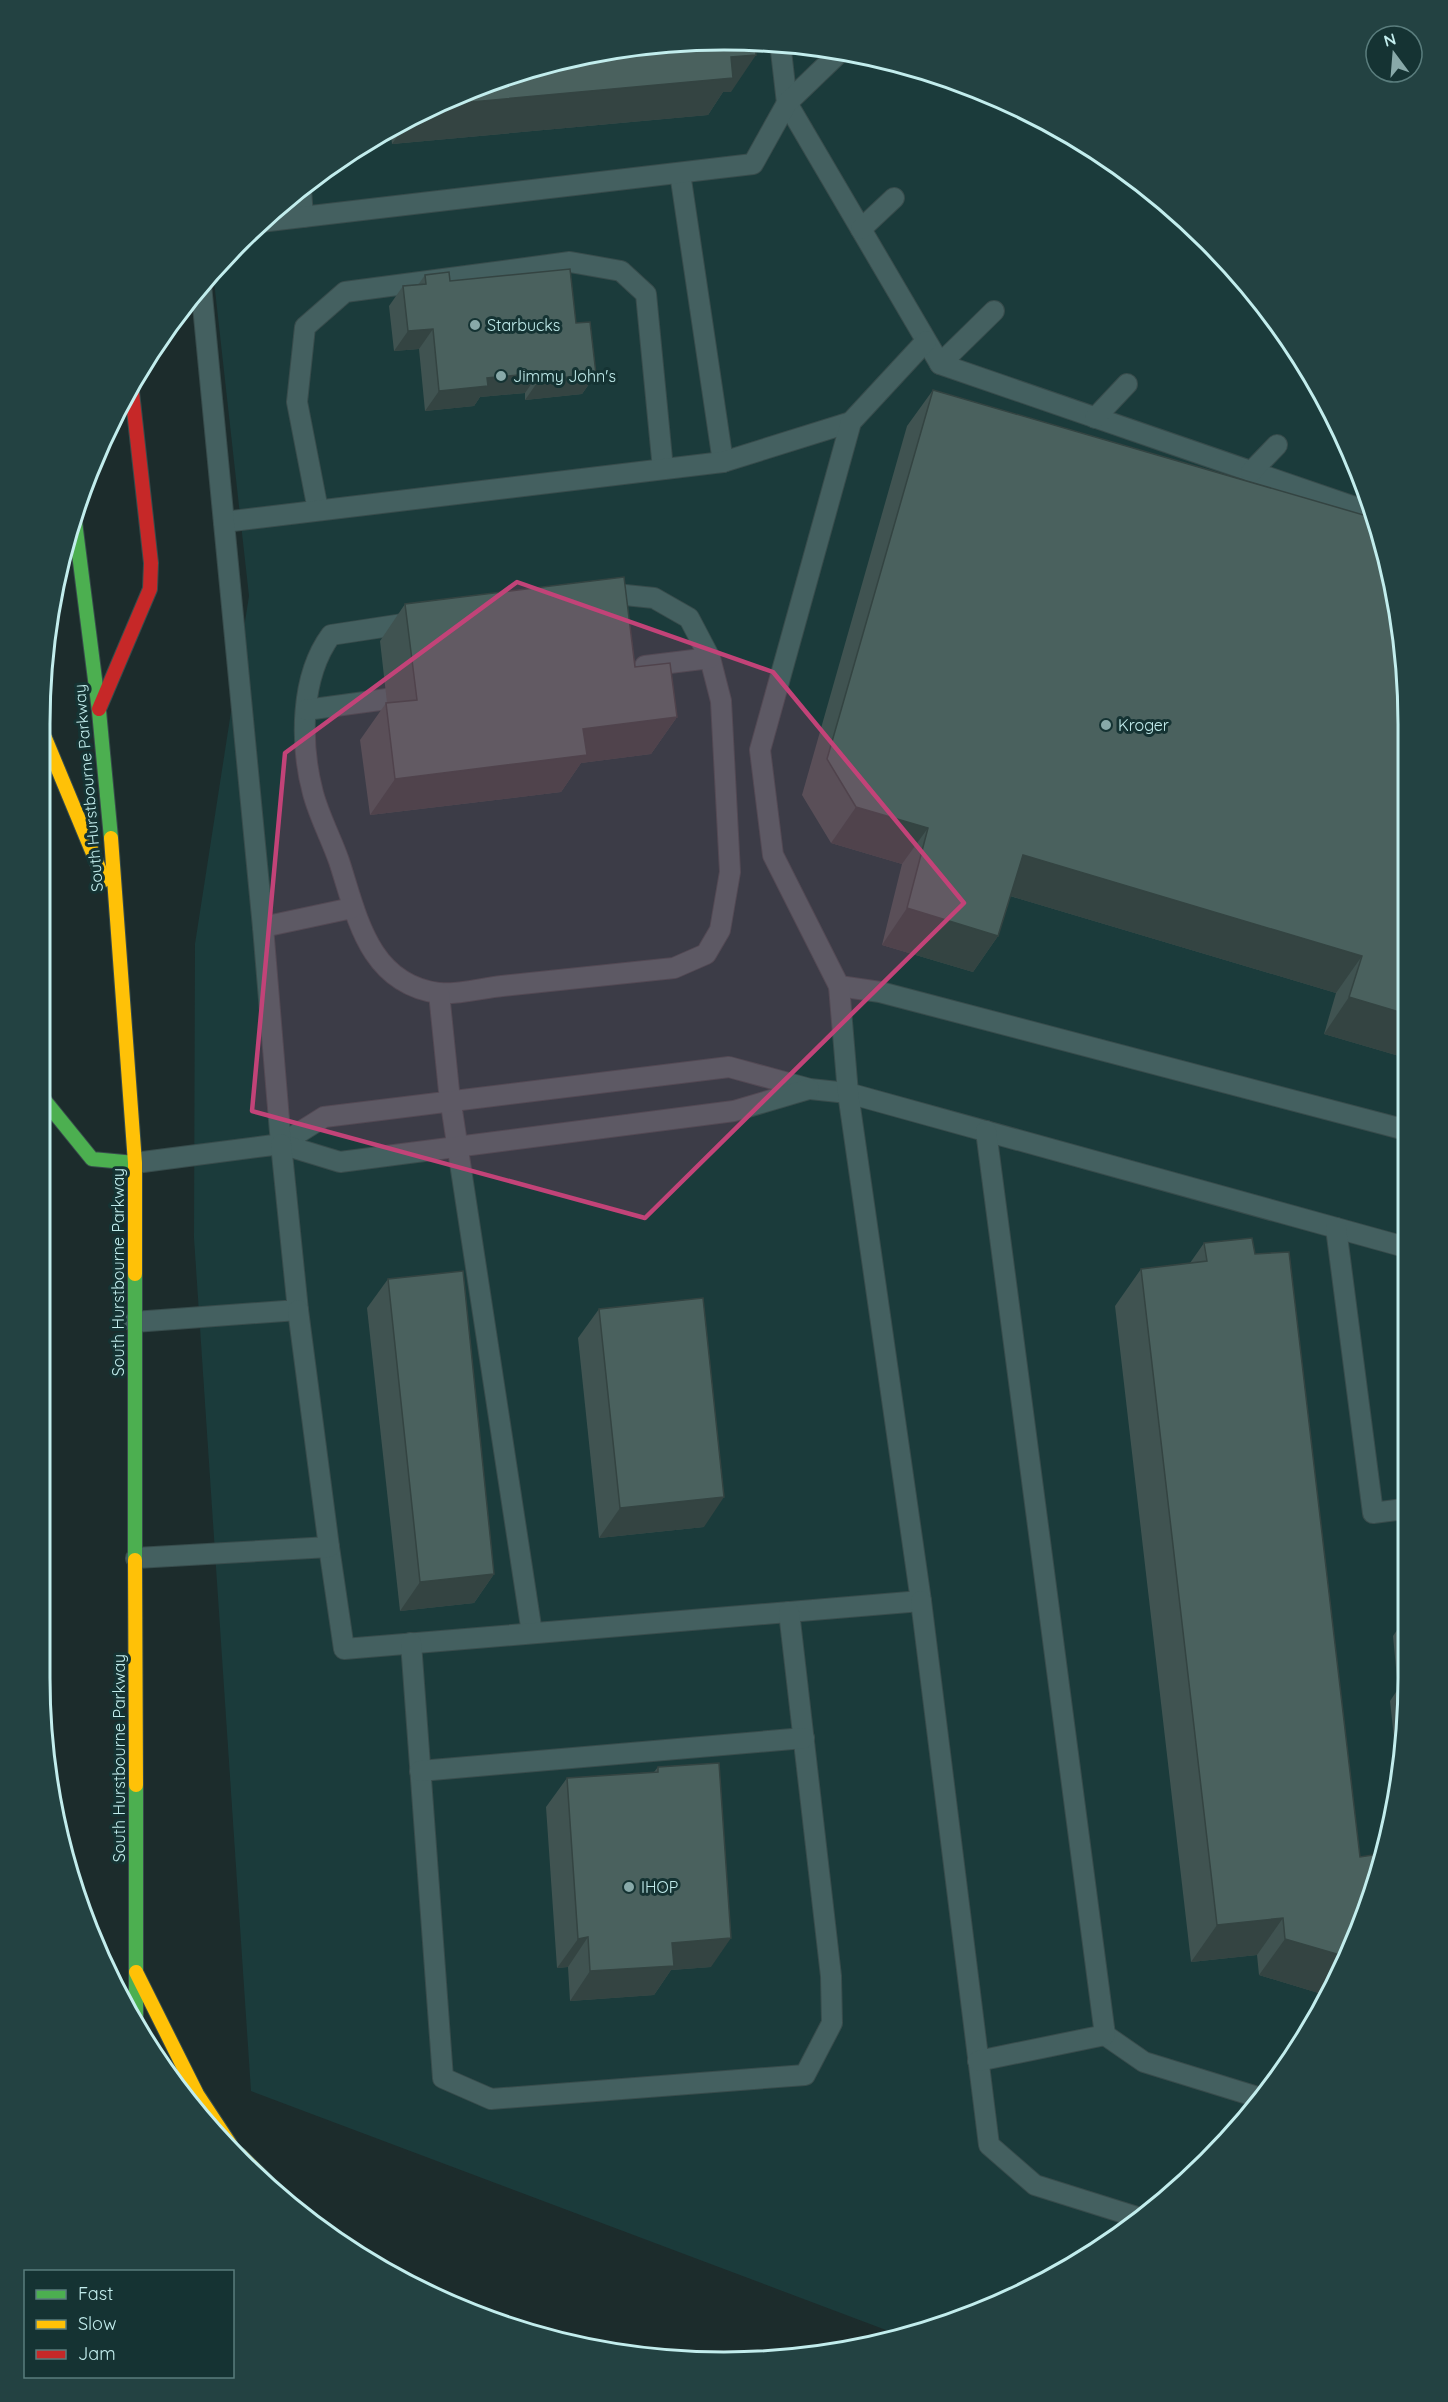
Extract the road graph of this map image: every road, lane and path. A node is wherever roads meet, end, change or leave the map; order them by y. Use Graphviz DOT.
graph roads {
  1 [pos="781,52"];
  2 [pos="833,58"];
  3 [pos="786,103"];
  4 [pos="680,173"];
  5 [pos="302,198"];
  6 [pos="894,198"];
  7 [pos="303,217"];
  8 [pos="276,220"];
  9 [pos="861,229"];
  10 [pos="202,297"];
  11 [pos="994,311"];
  12 [pos="926,341"];
  13 [pos="940,364"];
  14 [pos="1127,384"];
  15 [pos="133,400"];
  16 [pos="1095,417"];
  17 [pos="851,422"];
  18 [pos="1277,445"];
  19 [pos="723,462"];
  20 [pos="663,469"];
  21 [pos="1251,472"];
  22 [pos="318,510"];
  23 [pos="1364,510"];
  24 [pos="224,522"];
  25 [pos="77,534"];
  26 [pos="710,658"];
  27 [pos="629,668"];
  28 [pos="387,699"];
  29 [pos="306,710"];
  30 [pos="99,711"];
  31 [pos="50,750"];
  32 [pos="352,908"];
  33 [pos="117,909"];
  34 [pos="263,927"];
  35 [pos="839,986"];
  36 [pos="439,993"];
  37 [pos="810,1089"];
  38 [pos="848,1093"];
  39 [pos="450,1096"];
  40 [pos="50,1107"];
  41 [pos="1398,1128"];
  42 [pos="986,1131"];
  43 [pos="281,1144"];
  44 [pos="458,1146"];
  45 [pos="135,1163"];
  46 [pos="1336,1228"];
  47 [pos="1398,1245"];
  48 [pos="298,1310"];
  49 [pos="134,1322"];
  50 [pos="1398,1510"];
  51 [pos="329,1548"];
  52 [pos="136,1558"];
  53 [pos="921,1601"];
  54 [pos="789,1612"];
  55 [pos="532,1633"];
  56 [pos="411,1643"];
  57 [pos="804,1738"];
  58 [pos="420,1771"];
  59 [pos="136,1972"];
  60 [pos="136,2008"];
  61 [pos="1105,2035"];
  62 [pos="978,2061"];
  63 [pos="1253,2096"];
  64 [pos="213,2118"];
  65 [pos="1132,2215"];
  1 -- 3 [label="lane"];
  2 -- 3 [label="lane"];
  3 -- 4 [label="lane"];
  3 -- 9 [label="lane"];
  4 -- 7 [label="lane"];
  4 -- 19 [label="lane"];
  5 -- 7 [label="lane"];
  6 -- 9 [label="lane"];
  7 -- 8 [label="lane"];
  9 -- 12 [label="lane"];
  10 -- 24 [label="lane"];
  11 -- 13 [label="lane"];
  12 -- 13 [label="lane"];
  12 -- 17 [label="lane"];
  13 -- 16 [label="lane"];
  14 -- 16 [label="lane"];
  15 -- 30 [label="main road"];
  16 -- 21 [label="lane"];
  17 -- 19 [label="lane"];
  17 -- 35 [label="lane"];
  18 -- 21 [label="lane"];
  19 -- 20 [label="lane"];
  20 -- 22 [label="lane"];
  20 -- 22 [label="lane"];
  21 -- 23 [label="lane"];
  22 -- 24 [label="lane"];
  24 -- 34 [label="lane"];
  25 -- 30 [label="main road, South Hurstbourne Parkway"];
  26 -- 27 [label="lane"];
  26 -- 29 [label="lane"];
  26 -- 36 [label="lane"];
  28 -- 29 [label="lane"];
  29 -- 32 [label="lane"];
  30 -- 33 [label="main road, South Hurstbourne Parkway"];
  31 -- 33 [label="main road"];
  32 -- 34 [label="lane"];
  32 -- 36 [label="lane"];
  33 -- 45 [label="main road, South Hurstbourne Parkway"];
  34 -- 43 [label="lane"];
  35 -- 38 [label="lane"];
  35 -- 41 [label="lane"];
  36 -- 39 [label="lane"];
  37 -- 38 [label="lane"];
  37 -- 39 [label="lane"];
  37 -- 44 [label="lane"];
  38 -- 42 [label="lane"];
  38 -- 53 [label="lane"];
  39 -- 43 [label="lane"];
  39 -- 44 [label="lane"];
  40 -- 45 [label="main road"];
  42 -- 46 [label="lane"];
  42 -- 61 [label="lane"];
  43 -- 44 [label="lane"];
  43 -- 45 [label="lane"];
  43 -- 48 [label="lane"];
  44 -- 55 [label="lane"];
  45 -- 49 [label="main road, South Hurstbourne Parkway"];
  46 -- 47 [label="lane"];
  46 -- 50 [label="lane"];
  48 -- 49 [label="lane"];
  48 -- 51 [label="lane"];
  49 -- 52 [label="main road, South Hurstbourne Parkway"];
  51 -- 52 [label="lane"];
  51 -- 56 [label="lane"];
  52 -- 59 [label="main road, South Hurstbourne Parkway"];
  53 -- 54 [label="lane"];
  53 -- 62 [label="lane"];
  54 -- 55 [label="lane"];
  54 -- 57 [label="lane"];
  55 -- 56 [label="lane"];
  56 -- 58 [label="lane"];
  57 -- 58 [label="lane"];
  57 -- 58 [label="lane"];
  59 -- 60 [label="main road, South Hurstbourne Parkway"];
  59 -- 64 [label="main road"];
  61 -- 62 [label="lane"];
  61 -- 63 [label="lane"];
  62 -- 65 [label="lane"];
}
